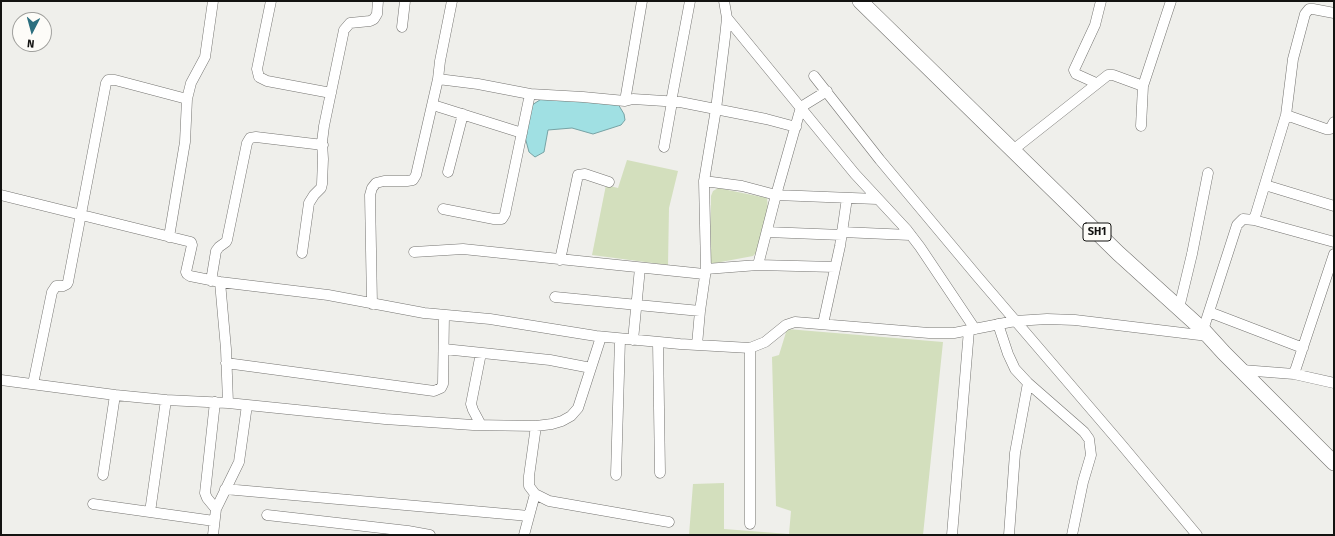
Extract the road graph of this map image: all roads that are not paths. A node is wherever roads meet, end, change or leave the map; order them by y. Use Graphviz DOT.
graph roads {
  1 [pos="213,1"];
  2 [pos="271,1"];
  3 [pos="378,1"];
  4 [pos="404,1"];
  5 [pos="452,1"];
  6 [pos="642,1"];
  7 [pos="690,1"];
  8 [pos="724,1"];
  9 [pos="860,1"];
  10 [pos="1101,1"];
  11 [pos="1171,1"];
  12 [pos="1334,13"];
  13 [pos="726,18"];
  14 [pos="402,27"];
  15 [pos="814,76"];
  16 [pos="438,79"];
  17 [pos="1096,83"];
  18 [pos="1143,86"];
  19 [pos="827,91"];
  20 [pos="331,93"];
  21 [pos="530,94"];
  22 [pos="187,99"];
  23 [pos="625,101"];
  24 [pos="672,102"];
  25 [pos="433,105"];
  26 [pos="801,107"];
  27 [pos="716,109"];
  28 [pos="463,114"];
  29 [pos="1286,116"];
  30 [pos="1334,122"];
  31 [pos="1141,126"];
  32 [pos="796,127"];
  33 [pos="522,133"];
  34 [pos="323,145"];
  35 [pos="664,147"];
  36 [pos="1013,150"];
  37 [pos="448,172"];
  38 [pos="1208,173"];
  39 [pos="704,181"];
  40 [pos="609,182"];
  41 [pos="1265,185"];
  42 [pos="776,195"];
  43 [pos="1,196"];
  44 [pos="847,198"];
  45 [pos="876,199"];
  46 [pos="1334,206"];
  47 [pos="443,209"];
  48 [pos="80,215"];
  49 [pos="1254,220"];
  50 [pos="767,232"];
  51 [pos="842,234"];
  52 [pos="910,235"];
  53 [pos="169,237"];
  54 [pos="1334,242"];
  55 [pos="414,252"];
  56 [pos="302,253"];
  57 [pos="1334,254"];
  58 [pos="560,260"];
  59 [pos="758,265"];
  60 [pos="835,267"];
  61 [pos="640,268"];
  62 [pos="705,271"];
  63 [pos="216,281"];
  64 [pos="554,297"];
  65 [pos="372,304"];
  66 [pos="637,305"];
  67 [pos="1179,308"];
  68 [pos="700,311"];
  69 [pos="1209,312"];
  70 [pos="444,315"];
  71 [pos="1015,321"];
  72 [pos="823,324"];
  73 [pos="998,324"];
  74 [pos="972,329"];
  75 [pos="1205,333"];
  76 [pos="601,337"];
  77 [pos="620,339"];
  78 [pos="633,340"];
  79 [pos="658,342"];
  80 [pos="697,345"];
  81 [pos="750,348"];
  82 [pos="1302,348"];
  83 [pos="444,349"];
  84 [pos="481,353"];
  85 [pos="226,363"];
  86 [pos="590,368"];
  87 [pos="1242,370"];
  88 [pos="1294,374"];
  89 [pos="1,380"];
  90 [pos="1028,383"];
  91 [pos="1334,383"];
  92 [pos="33,384"];
  93 [pos="115,395"];
  94 [pos="166,400"];
  95 [pos="215,402"];
  96 [pos="228,403"];
  97 [pos="247,405"];
  98 [pos="480,426"];
  99 [pos="536,426"];
  100 [pos="1334,462"];
  101 [pos="660,473"];
  102 [pos="103,475"];
  103 [pos="616,475"];
  104 [pos="225,489"];
  105 [pos="535,494"];
  106 [pos="93,504"];
  107 [pos="216,509"];
  108 [pos="150,512"];
  109 [pos="267,515"];
  110 [pos="529,516"];
  111 [pos="214,521"];
  112 [pos="669,522"];
  113 [pos="750,524"];
  114 [pos="213,535"];
  115 [pos="430,535"];
  116 [pos="524,535"];
  117 [pos="952,535"];
  118 [pos="1009,535"];
  119 [pos="1072,535"];
  120 [pos="1197,535"];
  1 -- 22 [label="street"];
  2 -- 20 [label="street"];
  3 -- 20 [label="street"];
  4 -- 14 [label="street"];
  5 -- 16 [label="street"];
  6 -- 23 [label="street"];
  7 -- 24 [label="street"];
  8 -- 13 [label="street"];
  9 -- 36 [label="main road, SH1"];
  10 -- 17 [label="street"];
  11 -- 18 [label="street"];
  12 -- 29 [label="street"];
  13 -- 26 [label="street"];
  13 -- 27 [label="street"];
  15 -- 19 [label="street"];
  16 -- 21 [label="street"];
  16 -- 25 [label="street"];
  17 -- 18 [label="street"];
  17 -- 36 [label="street"];
  18 -- 31 [label="street"];
  19 -- 26 [label="street"];
  19 -- 71 [label="street"];
  20 -- 34 [label="street"];
  21 -- 23 [label="street"];
  21 -- 33 [label="street"];
  22 -- 48 [label="street"];
  22 -- 53 [label="street"];
  23 -- 24 [label="street"];
  24 -- 27 [label="street"];
  24 -- 35 [label="street"];
  25 -- 28 [label="street"];
  25 -- 65 [label="street"];
  26 -- 32 [label="street"];
  26 -- 45 [label="street"];
  27 -- 32 [label="street"];
  27 -- 39 [label="street"];
  28 -- 33 [label="street"];
  28 -- 37 [label="street"];
  29 -- 30 [label="street"];
  29 -- 41 [label="street"];
  32 -- 42 [label="street"];
  33 -- 47 [label="street"];
  34 -- 56 [label="street"];
  34 -- 63 [label="street"];
  36 -- 67 [label="main road, SH1"];
  38 -- 67 [label="street"];
  39 -- 42 [label="street"];
  39 -- 62 [label="street"];
  40 -- 58 [label="street"];
  41 -- 46 [label="street"];
  41 -- 49 [label="street"];
  42 -- 44 [label="street"];
  42 -- 50 [label="street"];
  43 -- 48 [label="street"];
  44 -- 45 [label="street"];
  44 -- 51 [label="street"];
  45 -- 52 [label="street"];
  48 -- 53 [label="street"];
  48 -- 92 [label="street"];
  49 -- 54 [label="street"];
  49 -- 69 [label="street"];
  50 -- 51 [label="street"];
  50 -- 59 [label="street"];
  51 -- 52 [label="street"];
  51 -- 60 [label="street"];
  52 -- 74 [label="street"];
  53 -- 63 [label="street"];
  55 -- 58 [label="street"];
  57 -- 82 [label="street"];
  58 -- 61 [label="street"];
  59 -- 60 [label="street"];
  59 -- 62 [label="street"];
  60 -- 72 [label="street"];
  61 -- 62 [label="street"];
  61 -- 66 [label="street"];
  62 -- 68 [label="street"];
  63 -- 65 [label="street"];
  63 -- 85 [label="street"];
  64 -- 66 [label="street"];
  65 -- 70 [label="street"];
  66 -- 68 [label="street"];
  66 -- 78 [label="street"];
  67 -- 75 [label="main road, SH1"];
  68 -- 80 [label="street"];
  69 -- 75 [label="street"];
  69 -- 82 [label="street"];
  70 -- 76 [label="street"];
  70 -- 83 [label="street"];
  71 -- 73 [label="street"];
  71 -- 75 [label="street"];
  71 -- 120 [label="street"];
  72 -- 74 [label="street"];
  72 -- 81 [label="street"];
  73 -- 74 [label="street"];
  73 -- 90 [label="street"];
  74 -- 117 [label="street"];
  75 -- 87 [label="main road, SH1"];
  76 -- 77 [label="street"];
  76 -- 86 [label="street"];
  77 -- 78 [label="street"];
  77 -- 103 [label="street"];
  78 -- 79 [label="street"];
  79 -- 80 [label="street"];
  79 -- 101 [label="street"];
  80 -- 81 [label="street"];
  81 -- 113 [label="street"];
  82 -- 88 [label="street"];
  83 -- 84 [label="street"];
  83 -- 85 [label="street"];
  84 -- 86 [label="street"];
  84 -- 98 [label="street"];
  85 -- 96 [label="street"];
  86 -- 99 [label="street"];
  87 -- 88 [label="street"];
  87 -- 100 [label="main road, SH1"];
  88 -- 91 [label="street"];
  89 -- 92 [label="street"];
  90 -- 118 [label="street"];
  90 -- 119 [label="street"];
  92 -- 93 [label="street"];
  93 -- 94 [label="street"];
  93 -- 102 [label="street"];
  94 -- 95 [label="street"];
  94 -- 108 [label="street"];
  95 -- 96 [label="street"];
  95 -- 107 [label="street"];
  96 -- 97 [label="street"];
  97 -- 98 [label="street"];
  97 -- 104 [label="street"];
  98 -- 99 [label="street"];
  99 -- 105 [label="street"];
  104 -- 107 [label="street"];
  104 -- 110 [label="street"];
  105 -- 110 [label="street"];
  105 -- 112 [label="street"];
  106 -- 108 [label="street"];
  107 -- 111 [label="street"];
  108 -- 111 [label="street"];
  109 -- 115 [label="street"];
  110 -- 116 [label="street"];
  111 -- 114 [label="street"];
}
